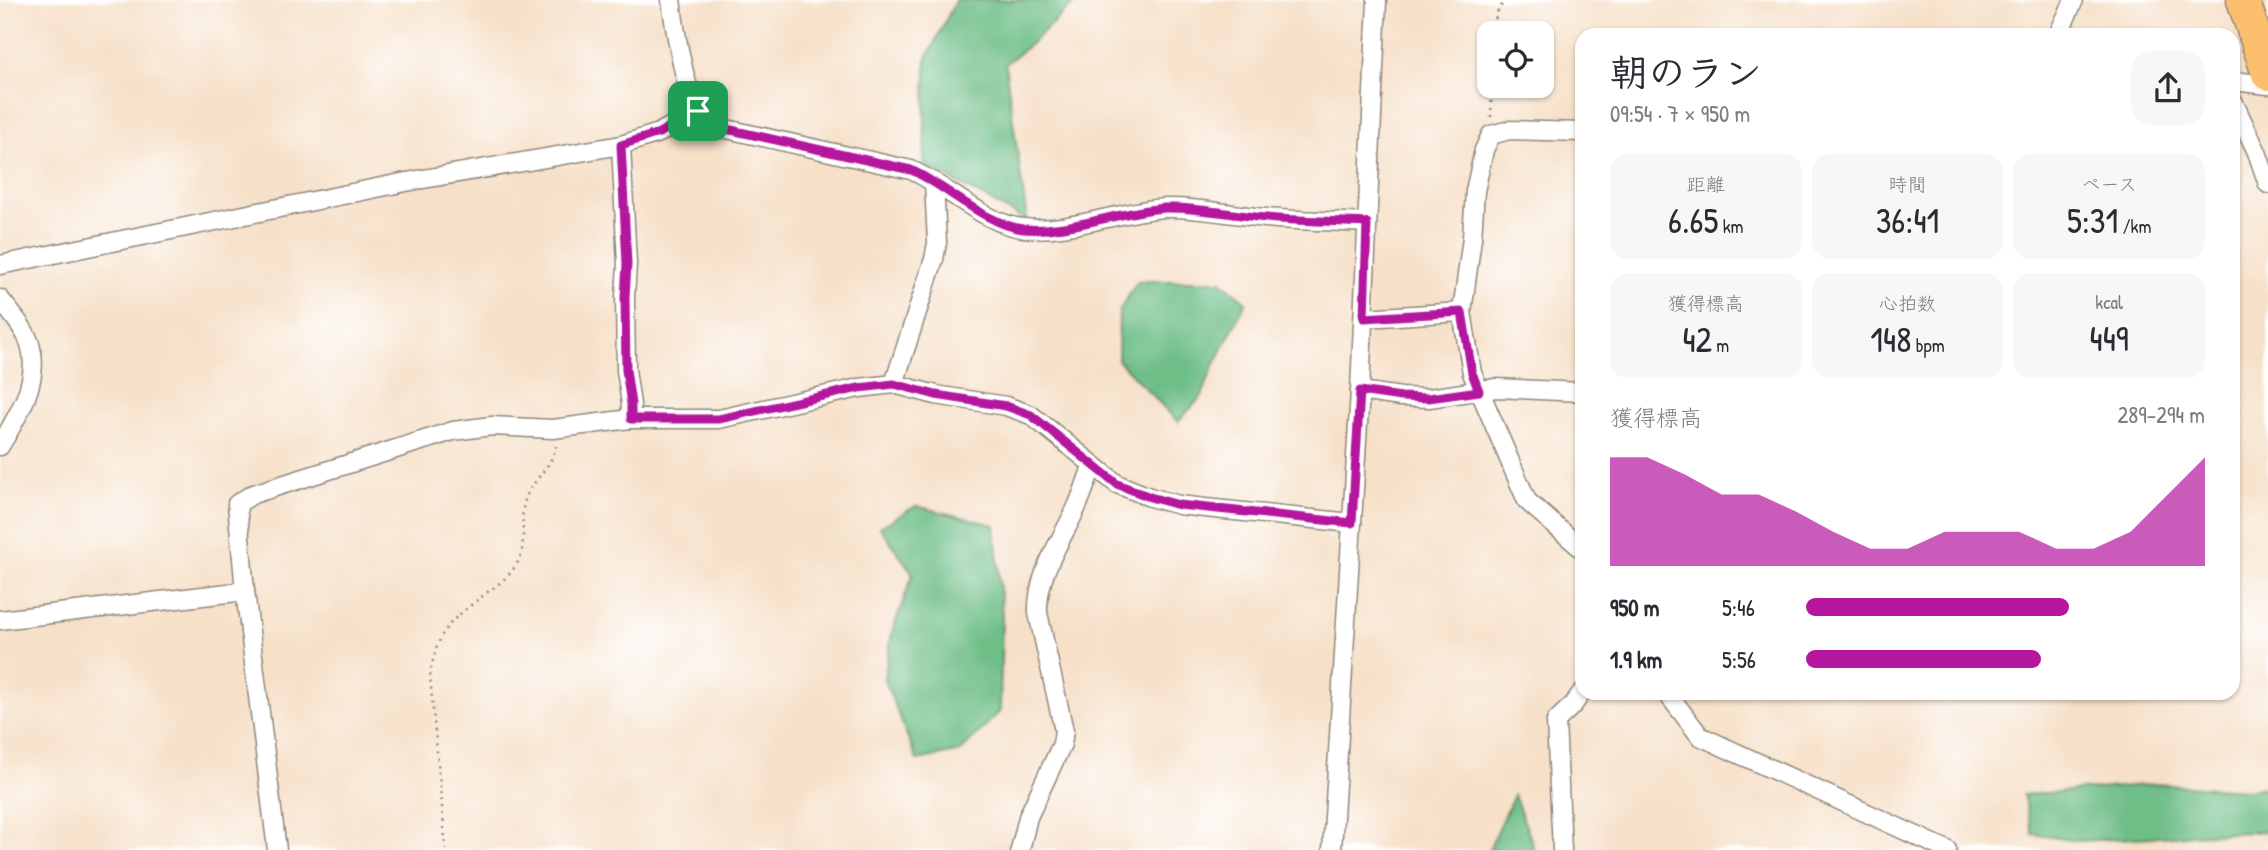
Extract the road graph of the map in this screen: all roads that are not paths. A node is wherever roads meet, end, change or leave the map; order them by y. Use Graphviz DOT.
graph roads {
  1 [pos="671,0"];
  2 [pos="1377,0"];
  3 [pos="2074,0"];
  4 [pos="2243,0"];
  5 [pos="2254,0"];
  6 [pos="2061,28"];
  7 [pos="2268,34"];
  8 [pos="2268,74"];
  9 [pos="2240,82"];
  10 [pos="2268,85"];
  11 [pos="698,111"];
  12 [pos="2240,116"];
  13 [pos="1575,132"];
  14 [pos="621,145"];
  15 [pos="934,183"];
  16 [pos="2268,184"];
  17 [pos="1367,223"];
  18 [pos="0,265"];
  19 [pos="0,299"];
  20 [pos="1462,312"];
  21 [pos="1364,318"];
  22 [pos="894,384"];
  23 [pos="1360,391"];
  24 [pos="1479,391"];
  25 [pos="1575,392"];
  26 [pos="631,419"];
  27 [pos="0,446"];
  28 [pos="1093,466"];
  29 [pos="1352,523"];
  30 [pos="1575,543"];
  31 [pos="245,591"];
  32 [pos="0,620"];
  33 [pos="1576,700"];
  34 [pos="1672,700"];
  35 [pos="277,850"];
  36 [pos="1020,850"];
  37 [pos="1332,850"];
  38 [pos="1562,850"];
  39 [pos="1947,850"];
  1 -- 11 [label="street"];
  2 -- 17 [label="street"];
  3 -- 6 [label="street"];
  4 -- 8 [label="highway"];
  5 -- 7 [label="highway"];
  9 -- 10 [label="street"];
  11 -- 14 [label="street"];
  11 -- 15 [label="street"];
  12 -- 16 [label="street"];
  13 -- 20 [label="street"];
  14 -- 18 [label="street"];
  14 -- 26 [label="street"];
  15 -- 17 [label="street"];
  15 -- 22 [label="street"];
  17 -- 21 [label="street"];
  19 -- 27 [label="street"];
  20 -- 21 [label="street"];
  20 -- 24 [label="street"];
  21 -- 23 [label="street"];
  22 -- 26 [label="street"];
  22 -- 28 [label="street"];
  23 -- 24 [label="street"];
  23 -- 29 [label="street"];
  24 -- 25 [label="street"];
  24 -- 30 [label="street"];
  26 -- 31 [label="street"];
  28 -- 29 [label="street"];
  28 -- 36 [label="street"];
  29 -- 37 [label="street"];
  31 -- 32 [label="street"];
  31 -- 35 [label="street"];
  33 -- 38 [label="street"];
  34 -- 39 [label="street"];
}
